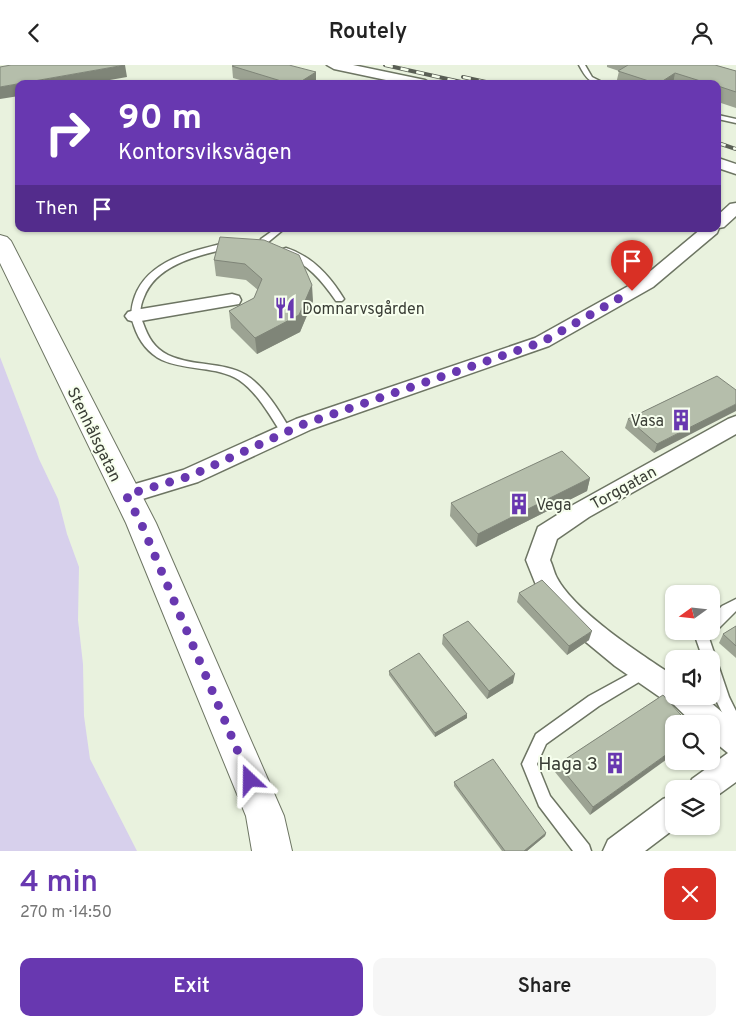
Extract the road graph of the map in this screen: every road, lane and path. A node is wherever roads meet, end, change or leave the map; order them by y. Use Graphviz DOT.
graph roads {
  1 [pos="334,65"];
  2 [pos="582,65"];
  3 [pos="406,80"];
  4 [pos="594,80"];
  5 [pos="721,118"];
  6 [pos="736,121"];
  7 [pos="721,164"];
  8 [pos="736,169"];
  9 [pos="736,208"];
  10 [pos="721,220"];
  11 [pos="278,232"];
  12 [pos="707,232"];
  13 [pos="0,241"];
  14 [pos="236,244"];
  15 [pos="339,299"];
  16 [pos="232,300"];
  17 [pos="135,315"];
  18 [pos="736,424"];
  19 [pos="286,431"];
  20 [pos="126,495"];
  21 [pos="736,604"];
  22 [pos="720,617"];
  23 [pos="644,672"];
  24 [pos="665,685"];
  25 [pos="720,692"];
  26 [pos="693,705"];
  27 [pos="736,726"];
  28 [pos="736,742"];
  29 [pos="736,764"];
  30 [pos="715,780"];
  31 [pos="665,817"];
  32 [pos="272,851"];
  33 [pos="583,851"];
  34 [pos="619,851"];
  1 -- 3 [label="street"];
  2 -- 4 [label="lane"];
  5 -- 6 [label="lane"];
  7 -- 8 [label="street"];
  9 -- 10 [label="street"];
  11 -- 15 [label="lane"];
  12 -- 19 [label="street"];
  13 -- 20 [label="street, Stenhålsgatan"];
  14 -- 17 [label="lane"];
  16 -- 17 [label="street"];
  17 -- 19 [label="lane"];
  18 -- 23 [label="street, Torggatan"];
  19 -- 20 [label="street"];
  20 -- 32 [label="street, Stenhålsgatan"];
  21 -- 22 [label="lane"];
  23 -- 24 [label="street, Torggatan"];
  23 -- 33 [label="lane"];
  25 -- 27 [label="lane"];
  26 -- 28 [label="street"];
  29 -- 30 [label="street"];
  31 -- 34 [label="street"];
}
